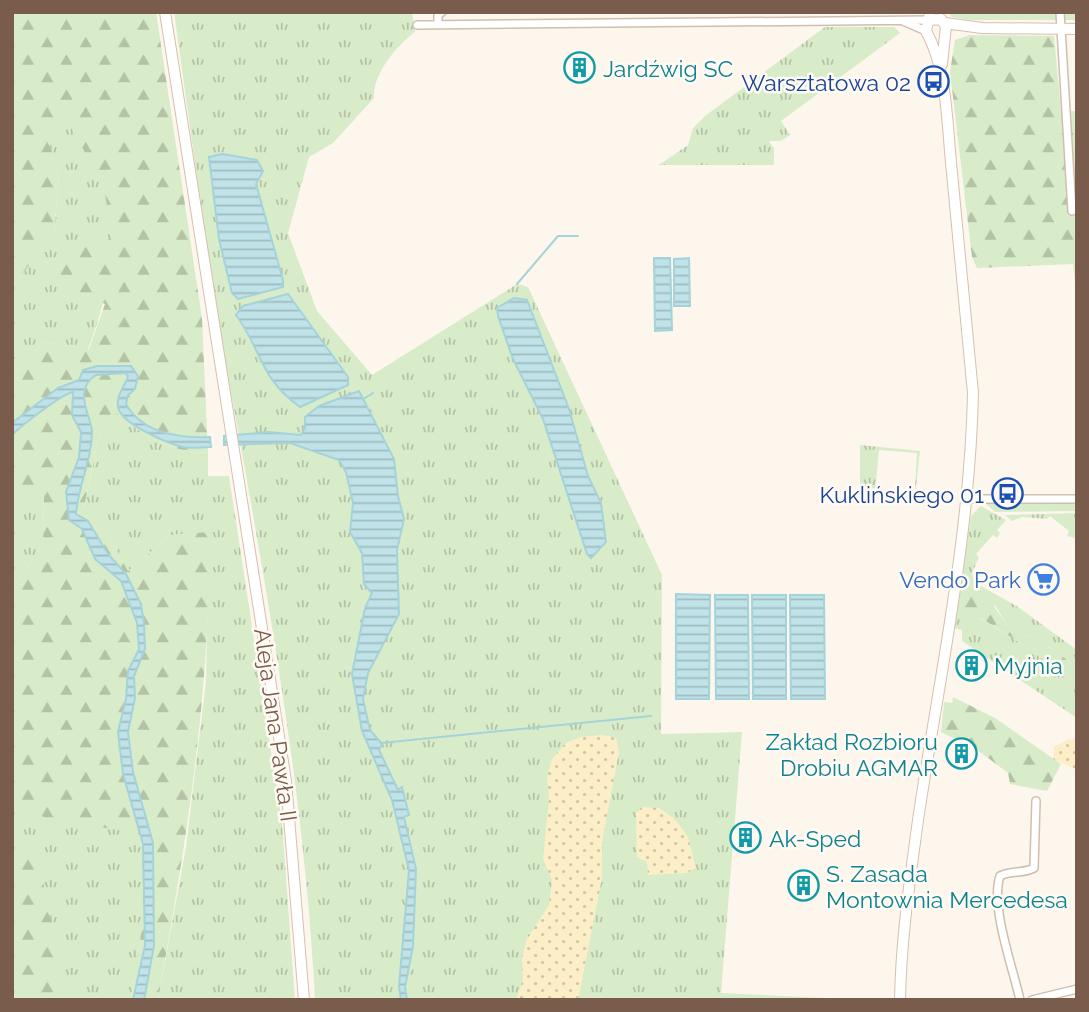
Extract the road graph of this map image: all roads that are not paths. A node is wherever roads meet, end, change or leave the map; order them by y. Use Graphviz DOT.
graph roads {
  1 [pos="165,12"];
  2 [pos="442,12"];
  3 [pos="1060,12"];
  4 [pos="438,24"];
  5 [pos="936,24"];
  6 [pos="417,25"];
  7 [pos="1061,29"];
  8 [pos="1077,29"];
  9 [pos="1072,211"];
  10 [pos="967,499"];
  11 [pos="1077,499"];
  12 [pos="1036,801"];
  13 [pos="1077,989"];
  14 [pos="304,1000"];
  15 [pos="900,1000"];
  16 [pos="1020,1000"];
  17 [pos="1032,1000"];
  1 -- 14 [label="street, Aleja Jana Pawła II"];
  2 -- 4 [label="street"];
  3 -- 7 [label="street"];
  4 -- 5 [label="street"];
  4 -- 6 [label="street"];
  5 -- 7 [label="street"];
  5 -- 10 [label="street"];
  7 -- 8 [label="street"];
  7 -- 9 [label="street"];
  10 -- 11 [label="street"];
  10 -- 15 [label="street"];
  12 -- 16 [label="street"];
  13 -- 17 [label="street"];
}
